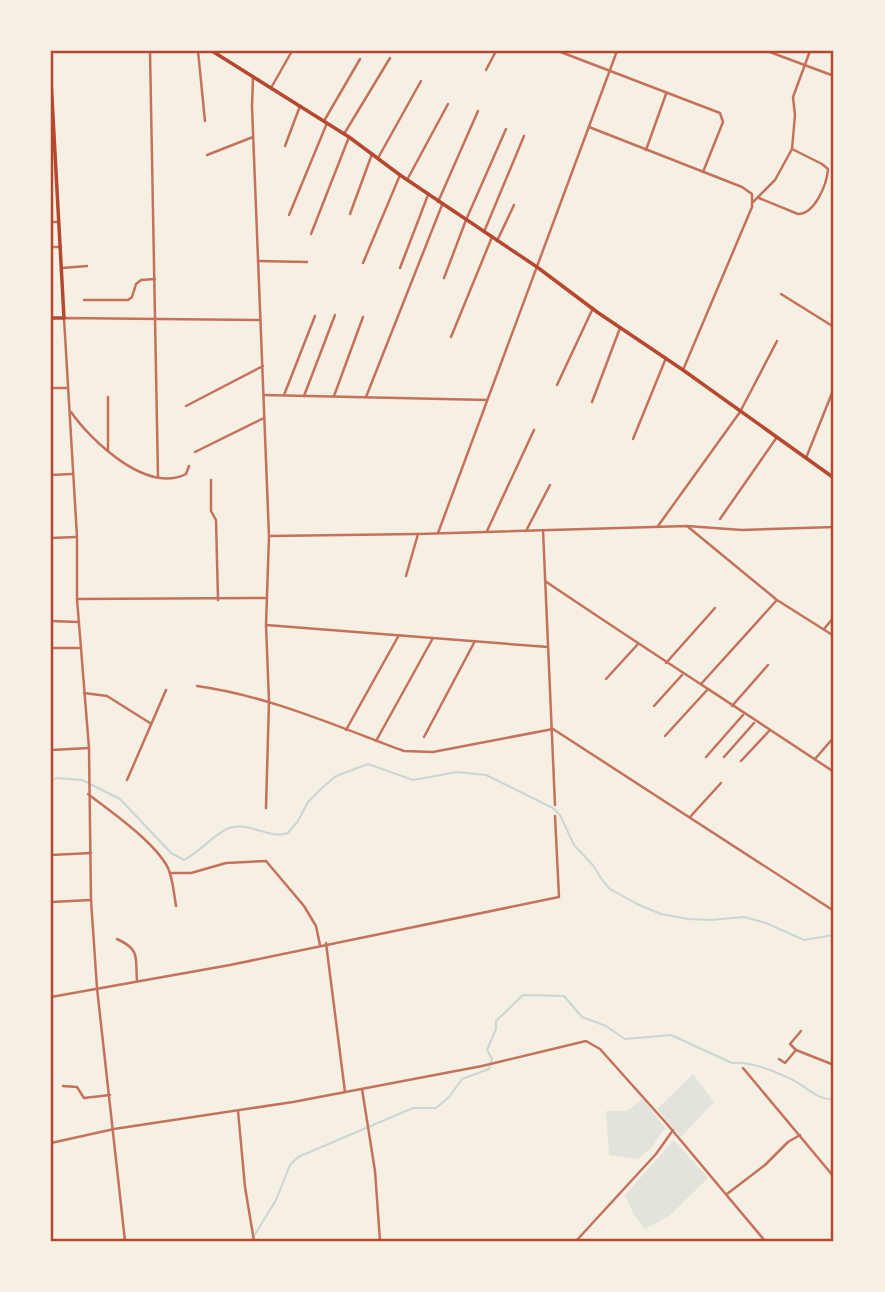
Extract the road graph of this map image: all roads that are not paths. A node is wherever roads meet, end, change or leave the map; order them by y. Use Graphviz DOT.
graph roads {
  1 [pos="150,51"];
  2 [pos="198,51"];
  3 [pos="212,51"];
  4 [pos="292,51"];
  5 [pos="496,51"];
  6 [pos="558,51"];
  7 [pos="617,51"];
  8 [pos="767,51"];
  9 [pos="810,51"];
  10 [pos="390,58"];
  11 [pos="360,59"];
  12 [pos="805,65"];
  13 [pos="486,71"];
  14 [pos="610,71"];
  15 [pos="834,76"];
  16 [pos="253,77"];
  17 [pos="51,80"];
  18 [pos="421,81"];
  19 [pos="271,88"];
  20 [pos="666,93"];
  21 [pos="448,104"];
  22 [pos="300,106"];
  23 [pos="478,111"];
  24 [pos="205,121"];
  25 [pos="325,122"];
  26 [pos="589,127"];
  27 [pos="52,129"];
  28 [pos="506,129"];
  29 [pos="344,134"];
  30 [pos="524,136"];
  31 [pos="253,137"];
  32 [pos="349,137"];
  33 [pos="285,146"];
  34 [pos="792,149"];
  35 [pos="646,150"];
  36 [pos="372,153"];
  37 [pos="207,155"];
  38 [pos="378,158"];
  39 [pos="703,172"];
  40 [pos="57,173"];
  41 [pos="51,174"];
  42 [pos="400,175"];
  43 [pos="407,180"];
  44 [pos="428,195"];
  45 [pos="759,198"];
  46 [pos="754,202"];
  47 [pos="440,203"];
  48 [pos="514,205"];
  49 [pos="350,214"];
  50 [pos="289,215"];
  51 [pos="466,220"];
  52 [pos="51,222"];
  53 [pos="60,222"];
  54 [pos="484,232"];
  55 [pos="311,234"];
  56 [pos="492,237"];
  57 [pos="497,241"];
  58 [pos="51,247"];
  59 [pos="61,247"];
  60 [pos="258,261"];
  61 [pos="306,262"];
  62 [pos="363,263"];
  63 [pos="87,266"];
  64 [pos="537,267"];
  65 [pos="62,268"];
  66 [pos="400,268"];
  67 [pos="444,278"];
  68 [pos="155,279"];
  69 [pos="782,294"];
  70 [pos="84,300"];
  71 [pos="593,308"];
  72 [pos="335,315"];
  73 [pos="315,316"];
  74 [pos="363,317"];
  75 [pos="51,318"];
  76 [pos="64,318"];
  77 [pos="156,320"];
  78 [pos="260,320"];
  79 [pos="834,327"];
  80 [pos="620,328"];
  81 [pos="452,337"];
  82 [pos="777,341"];
  83 [pos="666,358"];
  84 [pos="263,366"];
  85 [pos="683,370"];
  86 [pos="557,385"];
  87 [pos="51,388"];
  88 [pos="67,388"];
  89 [pos="834,388"];
  90 [pos="264,395"];
  91 [pos="284,395"];
  92 [pos="304,396"];
  93 [pos="334,396"];
  94 [pos="108,397"];
  95 [pos="366,397"];
  96 [pos="487,400"];
  97 [pos="592,402"];
  98 [pos="187,406"];
  99 [pos="69,409"];
  100 [pos="740,412"];
  101 [pos="265,418"];
  102 [pos="534,430"];
  103 [pos="777,437"];
  104 [pos="633,439"];
  105 [pos="108,452"];
  106 [pos="195,452"];
  107 [pos="806,458"];
  108 [pos="189,466"];
  109 [pos="74,474"];
  110 [pos="51,475"];
  111 [pos="158,477"];
  112 [pos="834,478"];
  113 [pos="211,480"];
  114 [pos="550,485"];
  115 [pos="720,519"];
  116 [pos="658,526"];
  117 [pos="687,526"];
  118 [pos="834,527"];
  119 [pos="543,530"];
  120 [pos="486,531"];
  121 [pos="526,531"];
  122 [pos="438,533"];
  123 [pos="418,534"];
  124 [pos="269,536"];
  125 [pos="77,537"];
  126 [pos="51,538"];
  127 [pos="406,576"];
  128 [pos="545,581"];
  129 [pos="267,598"];
  130 [pos="78,599"];
  131 [pos="219,600"];
  132 [pos="777,600"];
  133 [pos="715,608"];
  134 [pos="834,617"];
  135 [pos="51,621"];
  136 [pos="79,622"];
  137 [pos="266,625"];
  138 [pos="824,629"];
  139 [pos="398,635"];
  140 [pos="834,636"];
  141 [pos="433,638"];
  142 [pos="475,641"];
  143 [pos="638,644"];
  144 [pos="548,647"];
  145 [pos="51,648"];
  146 [pos="81,648"];
  147 [pos="666,663"];
  148 [pos="768,666"];
  149 [pos="683,674"];
  150 [pos="606,679"];
  151 [pos="701,684"];
  152 [pos="197,686"];
  153 [pos="709,688"];
  154 [pos="166,690"];
  155 [pos="84,693"];
  156 [pos="269,701"];
  157 [pos="654,706"];
  158 [pos="732,706"];
  159 [pos="744,714"];
  160 [pos="755,722"];
  161 [pos="151,723"];
  162 [pos="553,729"];
  163 [pos="771,729"];
  164 [pos="346,730"];
  165 [pos="665,736"];
  166 [pos="424,737"];
  167 [pos="834,737"];
  168 [pos="376,740"];
  169 [pos="89,748"];
  170 [pos="51,750"];
  171 [pos="706,757"];
  172 [pos="724,757"];
  173 [pos="815,759"];
  174 [pos="741,761"];
  175 [pos="834,772"];
  176 [pos="127,780"];
  177 [pos="721,783"];
  178 [pos="88,794"];
  179 [pos="555,805"];
  180 [pos="266,808"];
  181 [pos="555,816"];
  182 [pos="690,817"];
  183 [pos="91,853"];
  184 [pos="51,855"];
  185 [pos="170,873"];
  186 [pos="91,900"];
  187 [pos="51,902"];
  188 [pos="176,906"];
  189 [pos="834,911"];
  190 [pos="117,939"];
  191 [pos="326,943"];
  192 [pos="320,945"];
  193 [pos="137,981"];
  194 [pos="97,988"];
  195 [pos="51,997"];
  196 [pos="801,1031"];
  197 [pos="796,1050"];
  198 [pos="779,1059"];
  199 [pos="834,1065"];
  200 [pos="743,1068"];
  201 [pos="63,1086"];
  202 [pos="362,1089"];
  203 [pos="345,1092"];
  204 [pos="110,1095"];
  205 [pos="238,1111"];
  206 [pos="114,1129"];
  207 [pos="673,1130"];
  208 [pos="800,1135"];
  209 [pos="51,1143"];
  210 [pos="834,1177"];
  211 [pos="726,1195"];
  212 [pos="125,1241"];
  213 [pos="254,1241"];
  214 [pos="380,1241"];
  215 [pos="576,1241"];
  216 [pos="765,1241"];
  1 -- 68 [label="street"];
  2 -- 24 [label="street"];
  3 -- 16 [label="main road"];
  4 -- 19 [label="street"];
  5 -- 13 [label="street"];
  6 -- 14 [label="street"];
  7 -- 14 [label="street"];
  8 -- 12 [label="street"];
  9 -- 12 [label="street"];
  10 -- 29 [label="street"];
  11 -- 25 [label="street"];
  12 -- 15 [label="street"];
  12 -- 34 [label="street"];
  14 -- 20 [label="street"];
  14 -- 26 [label="street"];
  16 -- 19 [label="main road"];
  16 -- 31 [label="street"];
  17 -- 27 [label="main road"];
  18 -- 38 [label="street"];
  19 -- 22 [label="main road"];
  20 -- 35 [label="street"];
  20 -- 39 [label="street"];
  21 -- 43 [label="street"];
  22 -- 25 [label="main road"];
  22 -- 33 [label="street"];
  23 -- 47 [label="street"];
  25 -- 29 [label="main road"];
  25 -- 50 [label="street"];
  26 -- 35 [label="street"];
  26 -- 64 [label="street"];
  27 -- 40 [label="main road"];
  28 -- 51 [label="street"];
  29 -- 32 [label="main road"];
  30 -- 54 [label="street"];
  31 -- 37 [label="street"];
  31 -- 60 [label="street"];
  32 -- 36 [label="main road"];
  32 -- 55 [label="street"];
  34 -- 45 [label="street"];
  34 -- 45 [label="street"];
  35 -- 39 [label="street"];
  36 -- 38 [label="main road"];
  36 -- 49 [label="street"];
  38 -- 42 [label="main road"];
  39 -- 46 [label="street"];
  40 -- 41 [label="street"];
  40 -- 53 [label="main road"];
  42 -- 43 [label="main road"];
  42 -- 62 [label="street"];
  43 -- 44 [label="main road"];
  44 -- 47 [label="main road"];
  44 -- 66 [label="street"];
  45 -- 46 [label="street"];
  46 -- 85 [label="street"];
  47 -- 51 [label="main road"];
  47 -- 95 [label="street"];
  48 -- 57 [label="street"];
  51 -- 54 [label="main road"];
  51 -- 67 [label="street"];
  52 -- 53 [label="street"];
  53 -- 59 [label="main road"];
  54 -- 56 [label="main road"];
  56 -- 57 [label="main road"];
  56 -- 81 [label="street"];
  57 -- 64 [label="main road"];
  58 -- 59 [label="street"];
  59 -- 65 [label="main road"];
  60 -- 61 [label="street"];
  60 -- 78 [label="street"];
  63 -- 65 [label="street"];
  64 -- 71 [label="main road"];
  64 -- 96 [label="street"];
  65 -- 76 [label="main road"];
  68 -- 70 [label="street"];
  68 -- 77 [label="street"];
  69 -- 79 [label="street"];
  71 -- 80 [label="main road"];
  71 -- 86 [label="street"];
  72 -- 92 [label="street"];
  73 -- 91 [label="street"];
  74 -- 93 [label="street"];
  75 -- 76 [label="main road"];
  76 -- 77 [label="street"];
  76 -- 88 [label="street"];
  77 -- 78 [label="street"];
  77 -- 111 [label="street"];
  78 -- 84 [label="street"];
  80 -- 83 [label="main road"];
  80 -- 97 [label="street"];
  82 -- 100 [label="street"];
  83 -- 85 [label="main road"];
  83 -- 104 [label="street"];
  84 -- 90 [label="street"];
  84 -- 98 [label="street"];
  85 -- 100 [label="main road"];
  87 -- 88 [label="street"];
  88 -- 99 [label="street"];
  89 -- 107 [label="street"];
  90 -- 91 [label="street"];
  90 -- 101 [label="street"];
  91 -- 92 [label="street"];
  92 -- 93 [label="street"];
  93 -- 95 [label="street"];
  94 -- 105 [label="street"];
  95 -- 96 [label="street"];
  96 -- 122 [label="street"];
  99 -- 105 [label="street"];
  99 -- 109 [label="street"];
  100 -- 103 [label="main road"];
  100 -- 116 [label="street"];
  101 -- 106 [label="street"];
  101 -- 124 [label="street"];
  102 -- 120 [label="street"];
  103 -- 107 [label="main road"];
  103 -- 115 [label="street"];
  105 -- 111 [label="street"];
  107 -- 112 [label="main road"];
  108 -- 111 [label="street"];
  109 -- 110 [label="street"];
  109 -- 125 [label="street"];
  113 -- 131 [label="street"];
  114 -- 121 [label="street"];
  116 -- 117 [label="street"];
  116 -- 119 [label="street"];
  117 -- 118 [label="street"];
  117 -- 132 [label="street"];
  119 -- 121 [label="street"];
  119 -- 128 [label="street"];
  120 -- 121 [label="street"];
  120 -- 122 [label="street"];
  122 -- 123 [label="street"];
  123 -- 124 [label="street"];
  123 -- 127 [label="street"];
  124 -- 129 [label="street"];
  125 -- 126 [label="street"];
  125 -- 130 [label="street"];
  128 -- 143 [label="street"];
  128 -- 144 [label="street"];
  129 -- 131 [label="street"];
  129 -- 137 [label="street"];
  130 -- 131 [label="street"];
  130 -- 136 [label="street"];
  132 -- 138 [label="street"];
  132 -- 151 [label="street"];
  133 -- 147 [label="street"];
  134 -- 138 [label="street"];
  135 -- 136 [label="street"];
  136 -- 146 [label="street"];
  137 -- 139 [label="street"];
  137 -- 156 [label="street"];
  138 -- 140 [label="street"];
  139 -- 141 [label="street"];
  139 -- 164 [label="street"];
  141 -- 142 [label="street"];
  141 -- 168 [label="street"];
  142 -- 144 [label="street"];
  142 -- 166 [label="street"];
  143 -- 147 [label="street"];
  143 -- 150 [label="street"];
  144 -- 162 [label="street"];
  145 -- 146 [label="street"];
  146 -- 155 [label="street"];
  147 -- 149 [label="street"];
  148 -- 158 [label="street"];
  149 -- 151 [label="street"];
  149 -- 157 [label="street"];
  151 -- 153 [label="street"];
  152 -- 156 [label="street"];
  153 -- 158 [label="street"];
  153 -- 165 [label="street"];
  154 -- 161 [label="street"];
  155 -- 161 [label="street"];
  155 -- 169 [label="street"];
  156 -- 164 [label="street"];
  156 -- 180 [label="street"];
  158 -- 159 [label="street"];
  159 -- 160 [label="street"];
  159 -- 171 [label="street"];
  160 -- 163 [label="street"];
  160 -- 172 [label="street"];
  161 -- 176 [label="street"];
  162 -- 168 [label="street"];
  162 -- 179 [label="street"];
  162 -- 182 [label="street"];
  163 -- 173 [label="street"];
  163 -- 174 [label="street"];
  164 -- 168 [label="street"];
  167 -- 173 [label="street"];
  169 -- 170 [label="street"];
  169 -- 178 [label="street"];
  173 -- 175 [label="street"];
  177 -- 182 [label="street"];
  178 -- 183 [label="street"];
  178 -- 185 [label="street"];
  181 -- 191 [label="street"];
  182 -- 189 [label="street"];
  183 -- 184 [label="street"];
  183 -- 186 [label="street"];
  185 -- 188 [label="street"];
  185 -- 192 [label="street"];
  186 -- 187 [label="street"];
  186 -- 194 [label="street"];
  190 -- 193 [label="street"];
  191 -- 192 [label="street"];
  191 -- 203 [label="street"];
  192 -- 193 [label="street"];
  193 -- 194 [label="street"];
  194 -- 195 [label="street"];
  194 -- 204 [label="street"];
  196 -- 197 [label="street"];
  197 -- 198 [label="street"];
  197 -- 199 [label="street"];
  200 -- 208 [label="street"];
  201 -- 204 [label="street"];
  202 -- 203 [label="street"];
  202 -- 207 [label="street"];
  202 -- 214 [label="street"];
  203 -- 205 [label="street"];
  204 -- 206 [label="street"];
  205 -- 206 [label="street"];
  205 -- 213 [label="street"];
  206 -- 209 [label="street"];
  206 -- 212 [label="street"];
  207 -- 211 [label="street"];
  207 -- 215 [label="street"];
  208 -- 210 [label="street"];
  208 -- 211 [label="street"];
  211 -- 216 [label="street"];
}
